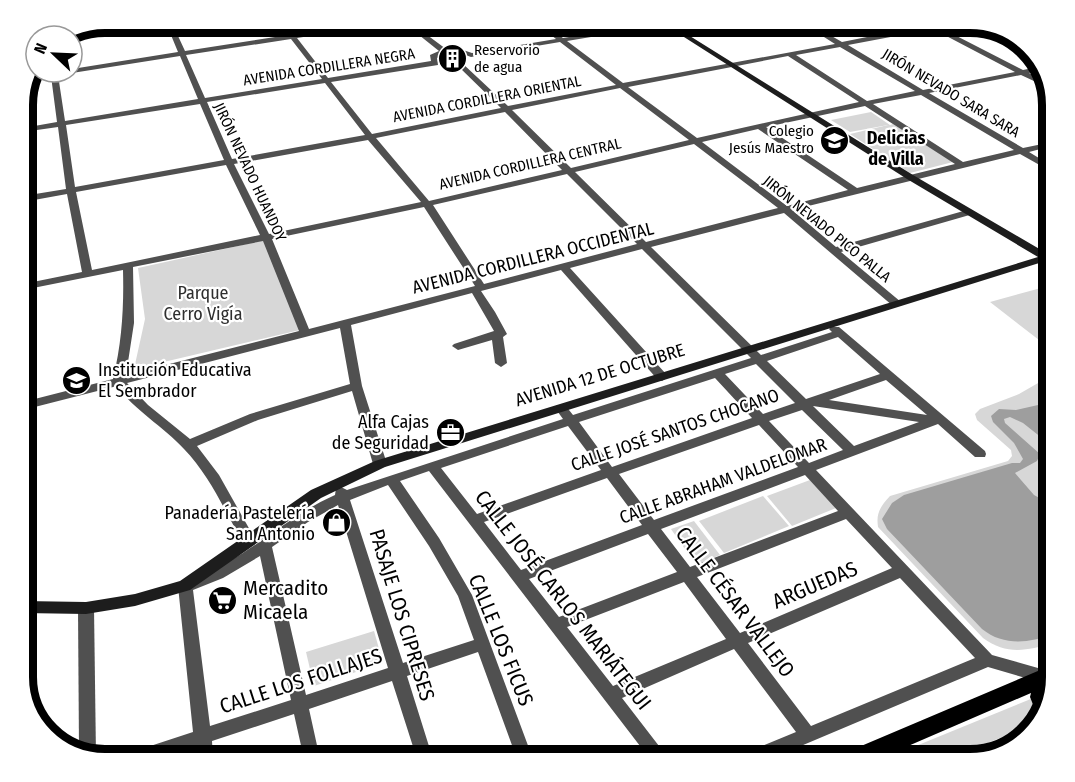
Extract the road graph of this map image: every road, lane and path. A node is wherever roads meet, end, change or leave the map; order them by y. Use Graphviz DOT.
graph roads {
  1 [pos="173,33"];
  2 [pos="290,33"];
  3 [pos="311,33"];
  4 [pos="422,33"];
  5 [pos="553,33"];
  6 [pos="597,33"];
  7 [pos="681,33"];
  8 [pos="823,33"];
  9 [pos="891,33"];
  10 [pos="944,33"];
  11 [pos="292,36"];
  12 [pos="561,39"];
  13 [pos="841,44"];
  14 [pos="444,51"];
  15 [pos="788,53"];
  16 [pos="182,55"];
  17 [pos="462,65"];
  18 [pos="731,65"];
  19 [pos="84,68"];
  20 [pos="1033,70"];
  21 [pos="1022,72"];
  22 [pos="328,81"];
  23 [pos="1038,81"];
  24 [pos="58,84"];
  25 [pos="620,86"];
  26 [pos="922,92"];
  27 [pos="203,101"];
  28 [pos="865,104"];
  29 [pos="507,109"];
  30 [pos="811,114"];
  31 [pos="63,124"];
  32 [pos="759,126"];
  33 [pos="33,128"];
  34 [pos="370,137"];
  35 [pos="692,141"];
  36 [pos="1042,146"];
  37 [pos="1021,151"];
  38 [pos="229,162"];
  39 [pos="1042,163"];
  40 [pos="962,165"];
  41 [pos="567,172"];
  42 [pos="910,177"];
  43 [pos="71,190"];
  44 [pos="855,191"];
  45 [pos="33,197"];
  46 [pos="427,204"];
  47 [pos="785,209"];
  48 [pos="970,212"];
  49 [pos="266,237"];
  50 [pos="645,246"];
  51 [pos="833,251"];
  52 [pos="1042,252"];
  53 [pos="1042,259"];
  54 [pos="128,266"];
  55 [pos="563,267"];
  56 [pos="88,274"];
  57 [pos="33,285"];
  58 [pos="478,289"];
  59 [pos="897,304"];
  60 [pos="345,323"];
  61 [pos="830,324"];
  62 [pos="306,333"];
  63 [pos="840,333"];
  64 [pos="497,334"];
  65 [pos="458,346"];
  66 [pos="747,351"];
  67 [pos="757,360"];
  68 [pos="501,363"];
  69 [pos="717,374"];
  70 [pos="888,375"];
  71 [pos="662,377"];
  72 [pos="119,380"];
  73 [pos="356,386"];
  74 [pos="33,403"];
  75 [pos="807,403"];
  76 [pos="561,408"];
  77 [pos="760,420"];
  78 [pos="939,420"];
  79 [pos="570,421"];
  80 [pos="188,445"];
  81 [pos="852,452"];
  82 [pos="980,454"];
  83 [pos="380,464"];
  84 [pos="432,466"];
  85 [pos="808,469"];
  86 [pos="610,472"];
  87 [pos="391,479"];
  88 [pos="340,490"];
  89 [pos="849,512"];
  90 [pos="474,520"];
  91 [pos="652,527"];
  92 [pos="248,539"];
  93 [pos="265,546"];
  94 [pos="903,570"];
  95 [pos="688,574"];
  96 [pos="519,577"];
  97 [pos="185,586"];
  98 [pos="33,607"];
  99 [pos="86,608"];
  100 [pos="556,625"];
  101 [pos="738,641"];
  102 [pos="482,644"];
  103 [pos="987,660"];
  104 [pos="398,672"];
  105 [pos="1042,677"];
  106 [pos="1041,682"];
  107 [pos="611,696"];
  108 [pos="300,705"];
  109 [pos="809,736"];
  110 [pos="203,737"];
  111 [pos="88,746"];
  112 [pos="166,749"];
  113 [pos="204,749"];
  114 [pos="310,749"];
  115 [pos="422,749"];
  116 [pos="521,749"];
  117 [pos="652,749"];
  118 [pos="776,749"];
  119 [pos="879,749"];
  1 -- 16 [label="street, JIRÓN NEVADO HUANDOY"];
  2 -- 11 [label="street"];
  3 -- 11 [label="street"];
  4 -- 14 [label="street"];
  5 -- 12 [label="street, JIRÓN NEVADO PICO PALLA"];
  6 -- 12 [label="street"];
  7 -- 18 [label="street"];
  8 -- 13 [label="street, JIRÓN NEVADO SARA SARA"];
  9 -- 13 [label="street, AVENIDA CORDILLERA ORIENTAL"];
  10 -- 21 [label="street"];
  11 -- 16 [label="street"];
  11 -- 22 [label="street"];
  12 -- 14 [label="street"];
  12 -- 25 [label="street, JIRÓN NEVADO PICO PALLA"];
  13 -- 15 [label="street, AVENIDA CORDILLERA ORIENTAL"];
  13 -- 26 [label="street, JIRÓN NEVADO SARA SARA"];
  14 -- 22 [label="street, AVENIDA CORDILLERA NEGRA"];
  15 -- 18 [label="street, AVENIDA CORDILLERA ORIENTAL"];
  15 -- 28 [label="street"];
  16 -- 19 [label="street"];
  16 -- 27 [label="street, JIRÓN NEVADO HUANDOY"];
  17 -- 29 [label="street"];
  18 -- 25 [label="street, AVENIDA CORDILLERA ORIENTAL"];
  18 -- 30 [label="street"];
  20 -- 21 [label="street, AVENIDA CORDILLERA CENTRAL"];
  21 -- 23 [label="street"];
  21 -- 26 [label="street, AVENIDA CORDILLERA CENTRAL"];
  22 -- 27 [label="street, AVENIDA CORDILLERA NEGRA"];
  22 -- 34 [label="street"];
  24 -- 31 [label="street"];
  25 -- 29 [label="street, AVENIDA CORDILLERA ORIENTAL"];
  25 -- 35 [label="street, JIRÓN NEVADO PICO PALLA"];
  26 -- 28 [label="street, AVENIDA CORDILLERA CENTRAL"];
  26 -- 37 [label="street, JIRÓN NEVADO SARA SARA"];
  27 -- 31 [label="street, AVENIDA CORDILLERA NEGRA"];
  27 -- 38 [label="street, JIRÓN NEVADO HUANDOY"];
  28 -- 30 [label="street, AVENIDA CORDILLERA CENTRAL"];
  28 -- 40 [label="street"];
  29 -- 34 [label="street, AVENIDA CORDILLERA ORIENTAL"];
  29 -- 41 [label="street"];
  30 -- 32 [label="street, AVENIDA CORDILLERA CENTRAL"];
  30 -- 42 [label="street"];
  31 -- 33 [label="street, AVENIDA CORDILLERA NEGRA"];
  31 -- 43 [label="street"];
  32 -- 35 [label="street, AVENIDA CORDILLERA CENTRAL"];
  32 -- 44 [label="street"];
  34 -- 38 [label="street, AVENIDA CORDILLERA ORIENTAL"];
  34 -- 46 [label="street"];
  35 -- 41 [label="street, AVENIDA CORDILLERA CENTRAL"];
  35 -- 47 [label="street, JIRÓN NEVADO PICO PALLA"];
  36 -- 37 [label="street, AVENIDA CORDILLERA OCCIDENTAL"];
  37 -- 39 [label="street, JIRÓN NEVADO SARA SARA"];
  37 -- 40 [label="street, AVENIDA CORDILLERA OCCIDENTAL"];
  38 -- 43 [label="street, AVENIDA CORDILLERA ORIENTAL"];
  38 -- 49 [label="street, JIRÓN NEVADO HUANDOY"];
  40 -- 42 [label="street, AVENIDA CORDILLERA OCCIDENTAL"];
  41 -- 46 [label="street, AVENIDA CORDILLERA CENTRAL"];
  41 -- 50 [label="street"];
  42 -- 44 [label="street, AVENIDA CORDILLERA OCCIDENTAL"];
  42 -- 48 [label="street"];
  43 -- 45 [label="street, AVENIDA CORDILLERA ORIENTAL"];
  43 -- 56 [label="street"];
  44 -- 47 [label="street, AVENIDA CORDILLERA OCCIDENTAL"];
  46 -- 49 [label="street, AVENIDA CORDILLERA CENTRAL"];
  46 -- 58 [label="street"];
  47 -- 50 [label="street, AVENIDA CORDILLERA OCCIDENTAL"];
  47 -- 51 [label="street, JIRÓN NEVADO PICO PALLA"];
  48 -- 51 [label="street"];
  48 -- 52 [label="street"];
  49 -- 54 [label="street, AVENIDA CORDILLERA CENTRAL"];
  49 -- 62 [label="street, JIRÓN NEVADO HUANDOY"];
  50 -- 55 [label="street, AVENIDA CORDILLERA OCCIDENTAL"];
  50 -- 66 [label="street"];
  51 -- 59 [label="street, JIRÓN NEVADO PICO PALLA"];
  53 -- 59 [label="street, AVENIDA 12 DE OCTUBRE"];
  54 -- 56 [label="street, AVENIDA CORDILLERA CENTRAL"];
  54 -- 72 [label="street"];
  55 -- 58 [label="street, AVENIDA CORDILLERA OCCIDENTAL"];
  55 -- 71 [label="street"];
  56 -- 57 [label="street, AVENIDA CORDILLERA CENTRAL"];
  58 -- 60 [label="street, AVENIDA CORDILLERA OCCIDENTAL"];
  58 -- 64 [label="street"];
  59 -- 61 [label="street, AVENIDA 12 DE OCTUBRE"];
  60 -- 62 [label="street, AVENIDA CORDILLERA OCCIDENTAL"];
  60 -- 73 [label="street"];
  61 -- 63 [label="street"];
  61 -- 66 [label="street, AVENIDA 12 DE OCTUBRE"];
  62 -- 72 [label="street, AVENIDA CORDILLERA OCCIDENTAL"];
  63 -- 67 [label="street, AVENIDA 12 DE OCTUBRE"];
  63 -- 70 [label="street"];
  64 -- 65 [label="street"];
  64 -- 68 [label="street"];
  66 -- 67 [label="street"];
  66 -- 71 [label="street, AVENIDA 12 DE OCTUBRE"];
  67 -- 69 [label="street, AVENIDA 12 DE OCTUBRE"];
  67 -- 75 [label="street"];
  69 -- 77 [label="street"];
  69 -- 79 [label="street, AVENIDA 12 DE OCTUBRE"];
  70 -- 75 [label="street, CALLE JOSÉ SANTOS CHOCANO"];
  70 -- 78 [label="street"];
  71 -- 76 [label="street, AVENIDA 12 DE OCTUBRE"];
  72 -- 74 [label="street, AVENIDA CORDILLERA OCCIDENTAL"];
  72 -- 80 [label="street"];
  73 -- 80 [label="street"];
  73 -- 83 [label="street"];
  75 -- 77 [label="street, CALLE JOSÉ SANTOS CHOCANO"];
  75 -- 78 [label="street"];
  75 -- 81 [label="street"];
  76 -- 79 [label="street, CALLE CÉSAR VALLEJO"];
  76 -- 83 [label="street, AVENIDA 12 DE OCTUBRE"];
  77 -- 85 [label="street"];
  77 -- 86 [label="street, CALLE JOSÉ SANTOS CHOCANO"];
  78 -- 81 [label="street, CALLE ABRAHAM VALDELOMAR"];
  78 -- 82 [label="street"];
  79 -- 84 [label="street, AVENIDA 12 DE OCTUBRE"];
  79 -- 86 [label="street, CALLE CÉSAR VALLEJO"];
  80 -- 92 [label="street"];
  81 -- 85 [label="street, CALLE ABRAHAM VALDELOMAR"];
  83 -- 88 [label="street, AVENIDA 12 DE OCTUBRE"];
  84 -- 87 [label="street, AVENIDA 12 DE OCTUBRE"];
  84 -- 90 [label="street, CALLE JOSÉ CARLOS MARIÁTEGUI"];
  85 -- 89 [label="street"];
  85 -- 91 [label="street, CALLE ABRAHAM VALDELOMAR"];
  86 -- 90 [label="street, CALLE JOSÉ SANTOS CHOCANO"];
  86 -- 91 [label="street, CALLE CÉSAR VALLEJO"];
  87 -- 88 [label="street, AVENIDA 12 DE OCTUBRE"];
  87 -- 102 [label="street, CALLE LOS FICUS"];
  88 -- 92 [label="street, AVENIDA 12 DE OCTUBRE"];
  88 -- 93 [label="street, AVENIDA 12 DE OCTUBRE"];
  88 -- 104 [label="street, PASAJE LOS CIPRESES"];
  89 -- 94 [label="street"];
  89 -- 95 [label="street"];
  90 -- 96 [label="street, CALLE JOSÉ CARLOS MARIÁTEGUI"];
  91 -- 95 [label="street, CALLE CÉSAR VALLEJO"];
  91 -- 96 [label="street, CALLE ABRAHAM VALDELOMAR"];
  92 -- 97 [label="street, AVENIDA 12 DE OCTUBRE"];
  93 -- 97 [label="street, AVENIDA 12 DE OCTUBRE"];
  93 -- 108 [label="street"];
  94 -- 101 [label="street, ARGUEDAS"];
  94 -- 103 [label="street"];
  95 -- 100 [label="street"];
  95 -- 101 [label="street, CALLE CÉSAR VALLEJO"];
  96 -- 100 [label="street, CALLE JOSÉ CARLOS MARIÁTEGUI"];
  97 -- 99 [label="street, AVENIDA 12 DE OCTUBRE"];
  97 -- 110 [label="street"];
  98 -- 99 [label="street, AVENIDA 12 DE OCTUBRE"];
  99 -- 111 [label="street"];
  100 -- 107 [label="street, CALLE JOSÉ CARLOS MARIÁTEGUI"];
  101 -- 107 [label="street, ARGUEDAS"];
  101 -- 109 [label="street, CALLE CÉSAR VALLEJO"];
  102 -- 104 [label="street, CALLE LOS FOLLAJES"];
  102 -- 116 [label="street, CALLE LOS FICUS"];
  103 -- 105 [label="street"];
  103 -- 109 [label="street"];
  104 -- 108 [label="street, CALLE LOS FOLLAJES"];
  104 -- 115 [label="street, PASAJE LOS CIPRESES"];
  106 -- 119 [label="main road"];
  107 -- 117 [label="street, CALLE JOSÉ CARLOS MARIÁTEGUI"];
  108 -- 110 [label="street, CALLE LOS FOLLAJES"];
  108 -- 114 [label="street"];
  109 -- 118 [label="street"];
  110 -- 112 [label="street, CALLE LOS FOLLAJES"];
  110 -- 113 [label="street"];
}
